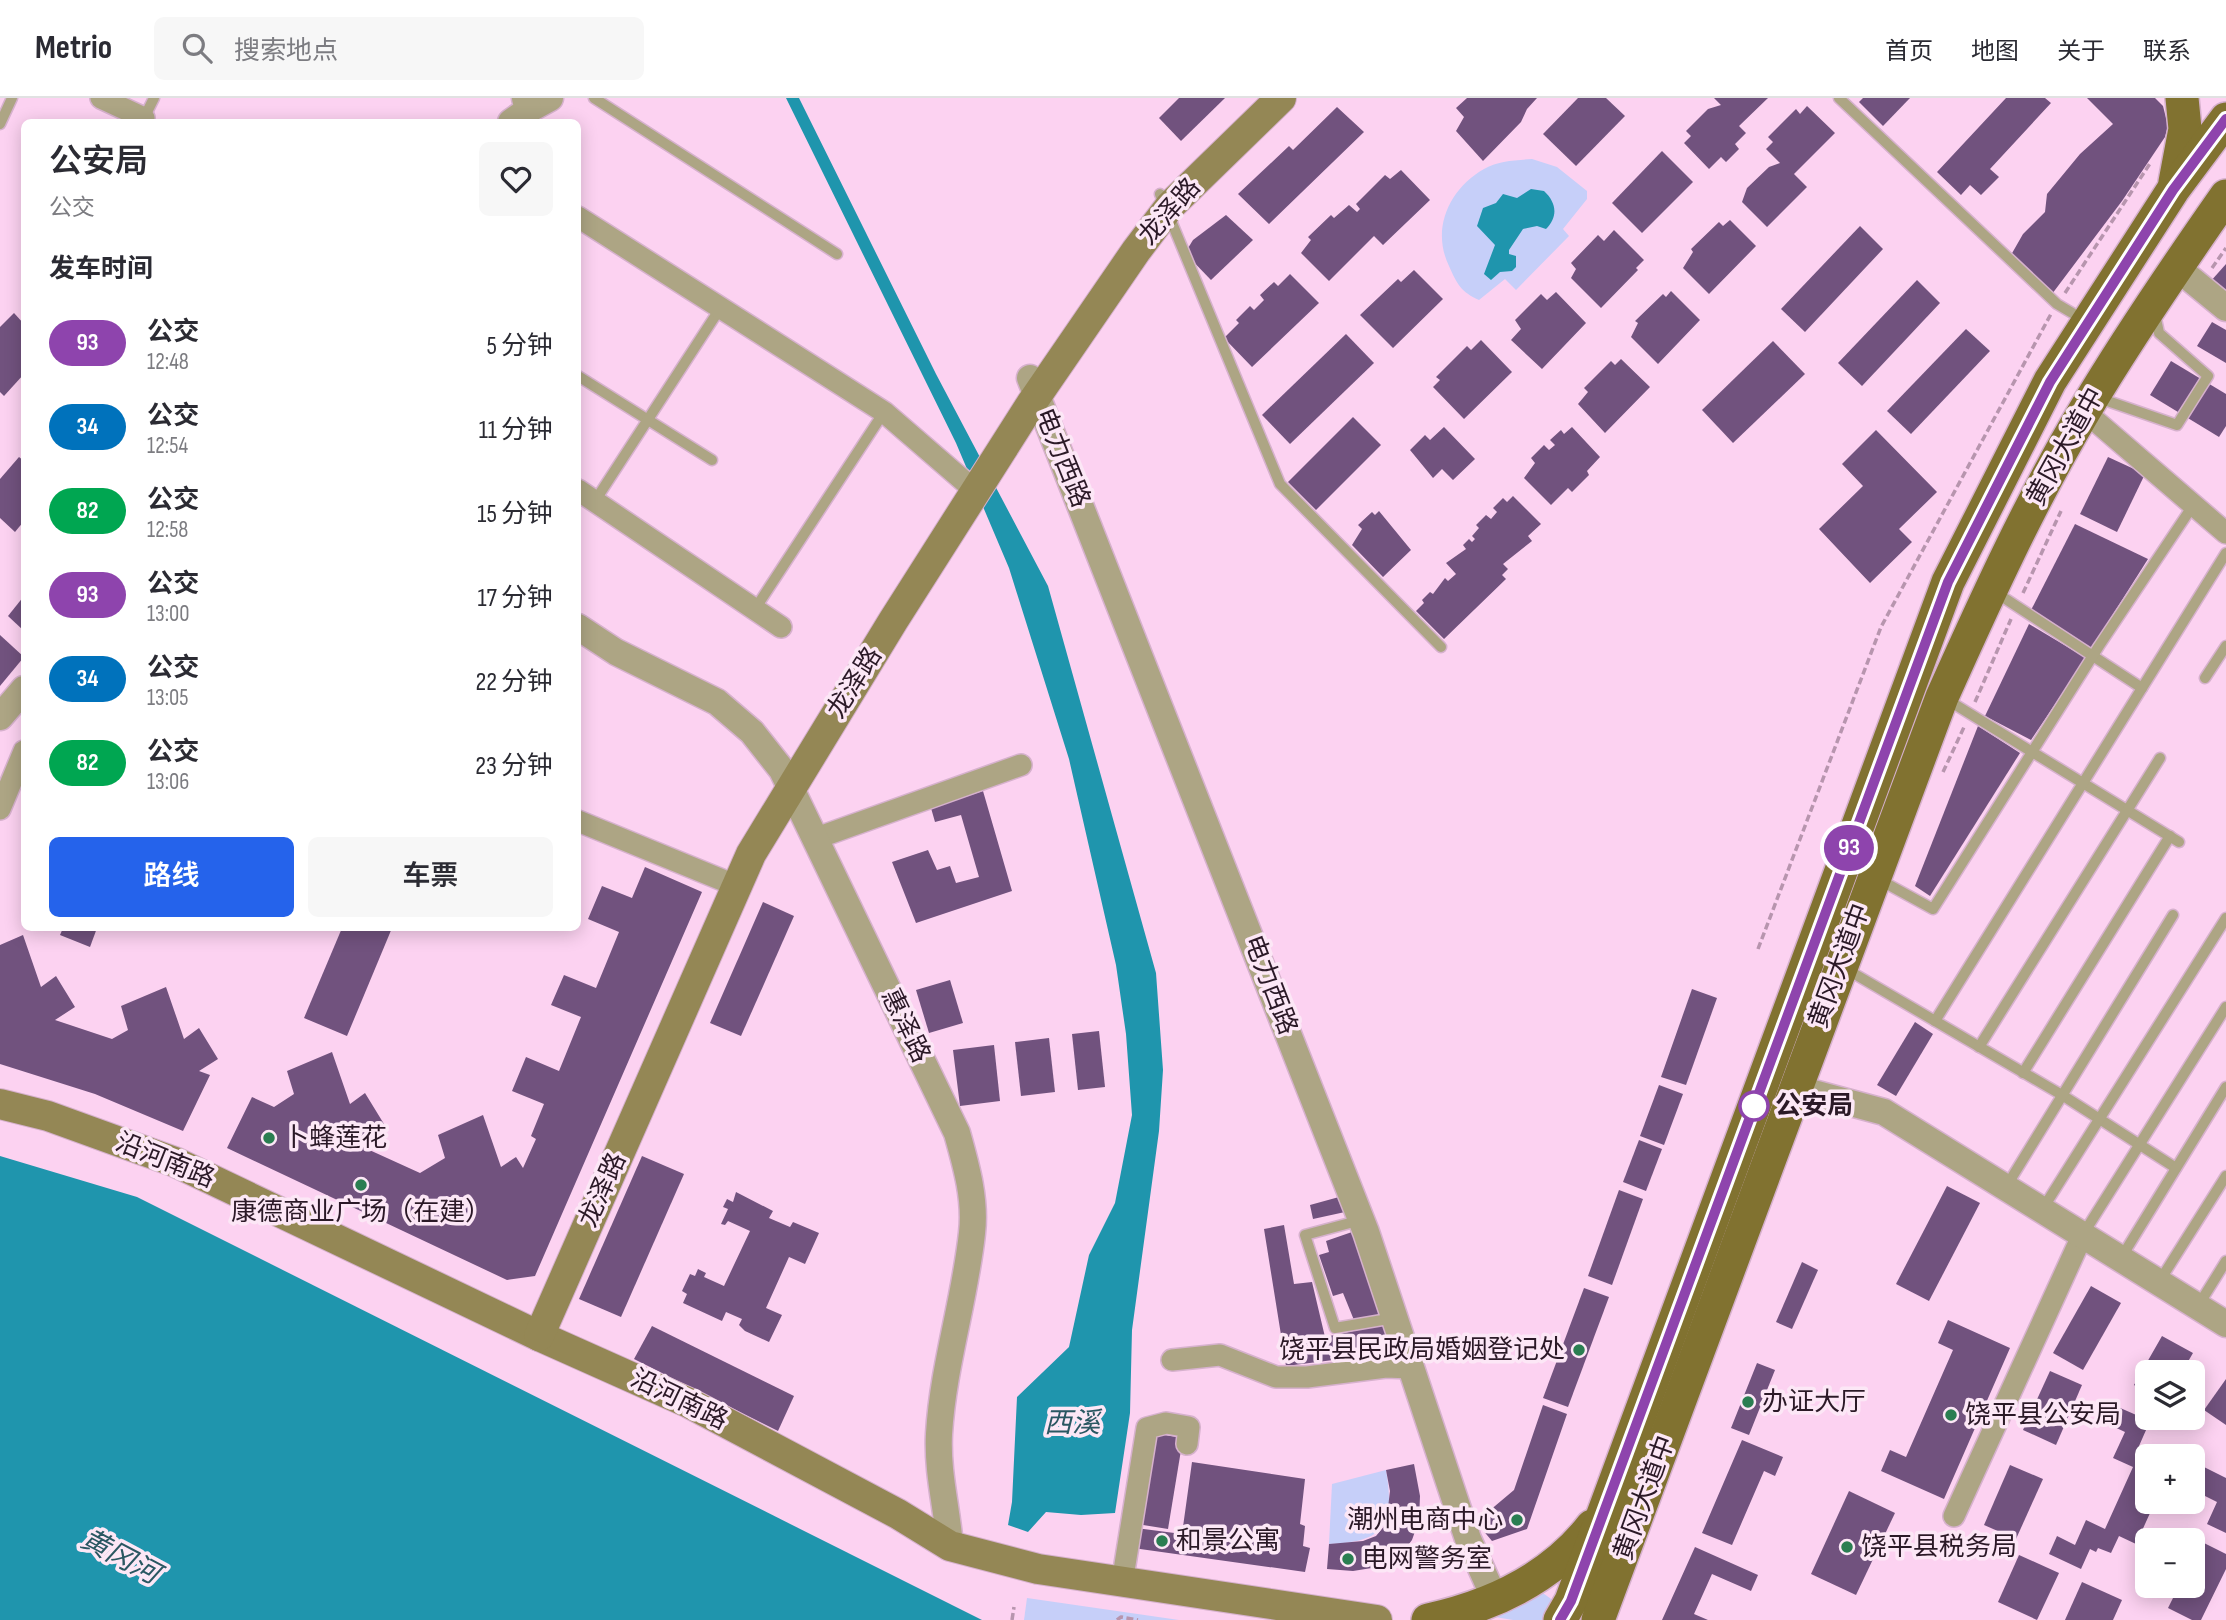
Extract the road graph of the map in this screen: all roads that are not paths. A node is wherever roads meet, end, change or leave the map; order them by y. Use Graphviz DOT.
graph roads {
  1 [pos="12,98"];
  2 [pos="154,98"];
  3 [pos="594,98"];
  4 [pos="1256,98"];
  5 [pos="1281,98"];
  6 [pos="1839,98"];
  7 [pos="2182,98"];
  8 [pos="106,99"];
  9 [pos="144,118"];
  10 [pos="2226,119"];
  11 [pos="0,124"];
  12 [pos="2173,190"];
  13 [pos="2226,196"];
  14 [pos="1163,202"];
  15 [pos="581,224"];
  16 [pos="837,254"];
  17 [pos="2176,267"];
  18 [pos="2153,302"];
  19 [pos="721,307"];
  20 [pos="2226,308"];
  21 [pos="2087,322"];
  22 [pos="581,378"];
  23 [pos="1034,387"];
  24 [pos="2089,404"];
  25 [pos="884,412"];
  26 [pos="712,460"];
  27 [pos="965,482"];
  28 [pos="586,495"];
  29 [pos="2194,505"];
  30 [pos="2226,533"];
  31 [pos="2226,553"];
  32 [pos="2003,598"];
  33 [pos="755,609"];
  34 [pos="782,627"];
  35 [pos="581,629"];
  36 [pos="2226,646"];
  37 [pos="1441,647"];
  38 [pos="2092,656"];
  39 [pos="2205,678"];
  40 [pos="2142,688"];
  41 [pos="21,692"];
  42 [pos="1956,706"];
  43 [pos="0,717"];
  44 [pos="2035,751"];
  45 [pos="21,758"];
  46 [pos="2160,758"];
  47 [pos="1021,765"];
  48 [pos="787,778"];
  49 [pos="2085,782"];
  50 [pos="0,809"];
  51 [pos="2127,809"];
  52 [pos="581,822"];
  53 [pos="814,839"];
  54 [pos="1873,876"];
  55 [pos="731,883"];
  56 [pos="2173,915"];
  57 [pos="2226,918"];
  58 [pos="1840,966"];
  59 [pos="2226,1007"];
  60 [pos="1935,1021"];
  61 [pos="1979,1046"];
  62 [pos="2023,1073"];
  63 [pos="2226,1087"];
  64 [pos="1795,1088"];
  65 [pos="2062,1095"];
  66 [pos="0,1104"];
  67 [pos="2099,1119"];
  68 [pos="2139,1144"];
  69 [pos="2176,1168"];
  70 [pos="2226,1176"];
  71 [pos="2005,1188"];
  72 [pos="2042,1210"];
  73 [pos="1361,1220"];
  74 [pos="2082,1236"];
  75 [pos="2121,1258"];
  76 [pos="2226,1261"];
  77 [pos="2159,1282"];
  78 [pos="2198,1307"];
  79 [pos="1394,1318"];
  80 [pos="2226,1324"];
  81 [pos="533,1333"];
  82 [pos="1172,1360"];
  83 [pos="1411,1368"];
  84 [pos="1187,1444"];
  85 [pos="1604,1510"];
  86 [pos="1954,1516"];
  87 [pos="950,1546"];
  88 [pos="1122,1583"];
  89 [pos="1494,1597"];
  90 [pos="1600,1618"];
  91 [pos="1377,1620"];
  92 [pos="1428,1620"];
  93 [pos="1560,1620"];
  1 -- 11 [label="lane"];
  2 -- 9 [label="lane"];
  3 -- 16 [label="lane"];
  4 -- 14 [label="main road, 龙泽路"];
  5 -- 14 [label="main road, 龙泽路"];
  6 -- 21 [label="lane"];
  7 -- 12 [label="main road"];
  8 -- 9 [label="street"];
  10 -- 12 [label="main road, 黄冈大道中"];
  12 -- 21 [label="main road, 黄冈大道中"];
  13 -- 17 [label="main road, 黄冈大道中"];
  14 -- 23 [label="main road, 龙泽路"];
  14 -- 37 [label="lane"];
  15 -- 19 [label="street"];
  17 -- 18 [label="main road, 黄冈大道中"];
  17 -- 20 [label="street"];
  18 -- 24 [label="main road, 黄冈大道中"];
  18 -- 24 [label="lane"];
  19 -- 25 [label="street"];
  19 -- 28 [label="lane"];
  21 -- 85 [label="main road, 黄冈大道中"];
  22 -- 26 [label="lane"];
  23 -- 27 [label="main road, 龙泽路"];
  23 -- 48 [label="main road, 龙泽路"];
  23 -- 73 [label="street, 电力西路"];
  24 -- 29 [label="street"];
  24 -- 32 [label="main road, 黄冈大道中"];
  25 -- 27 [label="street"];
  25 -- 33 [label="lane"];
  27 -- 48 [label="main road, 龙泽路"];
  28 -- 33 [label="street"];
  29 -- 30 [label="street"];
  29 -- 38 [label="lane"];
  31 -- 40 [label="lane"];
  32 -- 38 [label="lane"];
  32 -- 42 [label="main road, 黄冈大道中"];
  33 -- 34 [label="street"];
  35 -- 48 [label="street, 惠泽路"];
  36 -- 39 [label="lane"];
  38 -- 40 [label="lane"];
  38 -- 44 [label="lane"];
  40 -- 49 [label="lane"];
  41 -- 43 [label="street"];
  42 -- 44 [label="lane"];
  42 -- 54 [label="main road, 黄冈大道中"];
  44 -- 49 [label="lane"];
  44 -- 54 [label="lane"];
  45 -- 50 [label="street"];
  46 -- 51 [label="lane"];
  47 -- 53 [label="street"];
  48 -- 53 [label="street, 惠泽路"];
  48 -- 55 [label="main road, 龙泽路"];
  49 -- 51 [label="lane"];
  49 -- 60 [label="lane"];
  51 -- 61 [label="lane"];
  51 -- 62 [label="lane"];
  52 -- 55 [label="street"];
  53 -- 87 [label="street, 惠泽路"];
  54 -- 58 [label="main road, 黄冈大道中"];
  55 -- 81 [label="main road, 龙泽路"];
  56 -- 65 [label="lane"];
  57 -- 67 [label="lane"];
  58 -- 60 [label="lane"];
  58 -- 64 [label="main road, 黄冈大道中"];
  59 -- 68 [label="lane"];
  60 -- 61 [label="lane"];
  61 -- 62 [label="lane"];
  62 -- 65 [label="lane"];
  63 -- 69 [label="lane"];
  64 -- 71 [label="street"];
  64 -- 90 [label="main road, 黄冈大道中"];
  65 -- 67 [label="lane"];
  65 -- 71 [label="lane"];
  66 -- 81 [label="main road, 沿河南路"];
  67 -- 68 [label="lane"];
  67 -- 72 [label="lane"];
  68 -- 69 [label="lane"];
  68 -- 74 [label="lane"];
  69 -- 75 [label="lane"];
  70 -- 77 [label="lane"];
  71 -- 72 [label="street"];
  72 -- 74 [label="street"];
  73 -- 79 [label="street, 电力西路"];
  73 -- 79 [label="lane"];
  74 -- 75 [label="street"];
  74 -- 86 [label="street"];
  75 -- 77 [label="street"];
  76 -- 78 [label="lane"];
  77 -- 78 [label="street"];
  78 -- 80 [label="street"];
  79 -- 83 [label="street, 电力西路"];
  81 -- 87 [label="main road, 沿河南路"];
  82 -- 83 [label="street"];
  83 -- 89 [label="street, 电力西路"];
  84 -- 88 [label="street"];
  85 -- 89 [label="main road"];
  85 -- 93 [label="main road, 黄冈大道中"];
  87 -- 88 [label="main road, 沿河南路"];
  88 -- 91 [label="main road, 沿河南路"];
  89 -- 92 [label="main road"];
}
